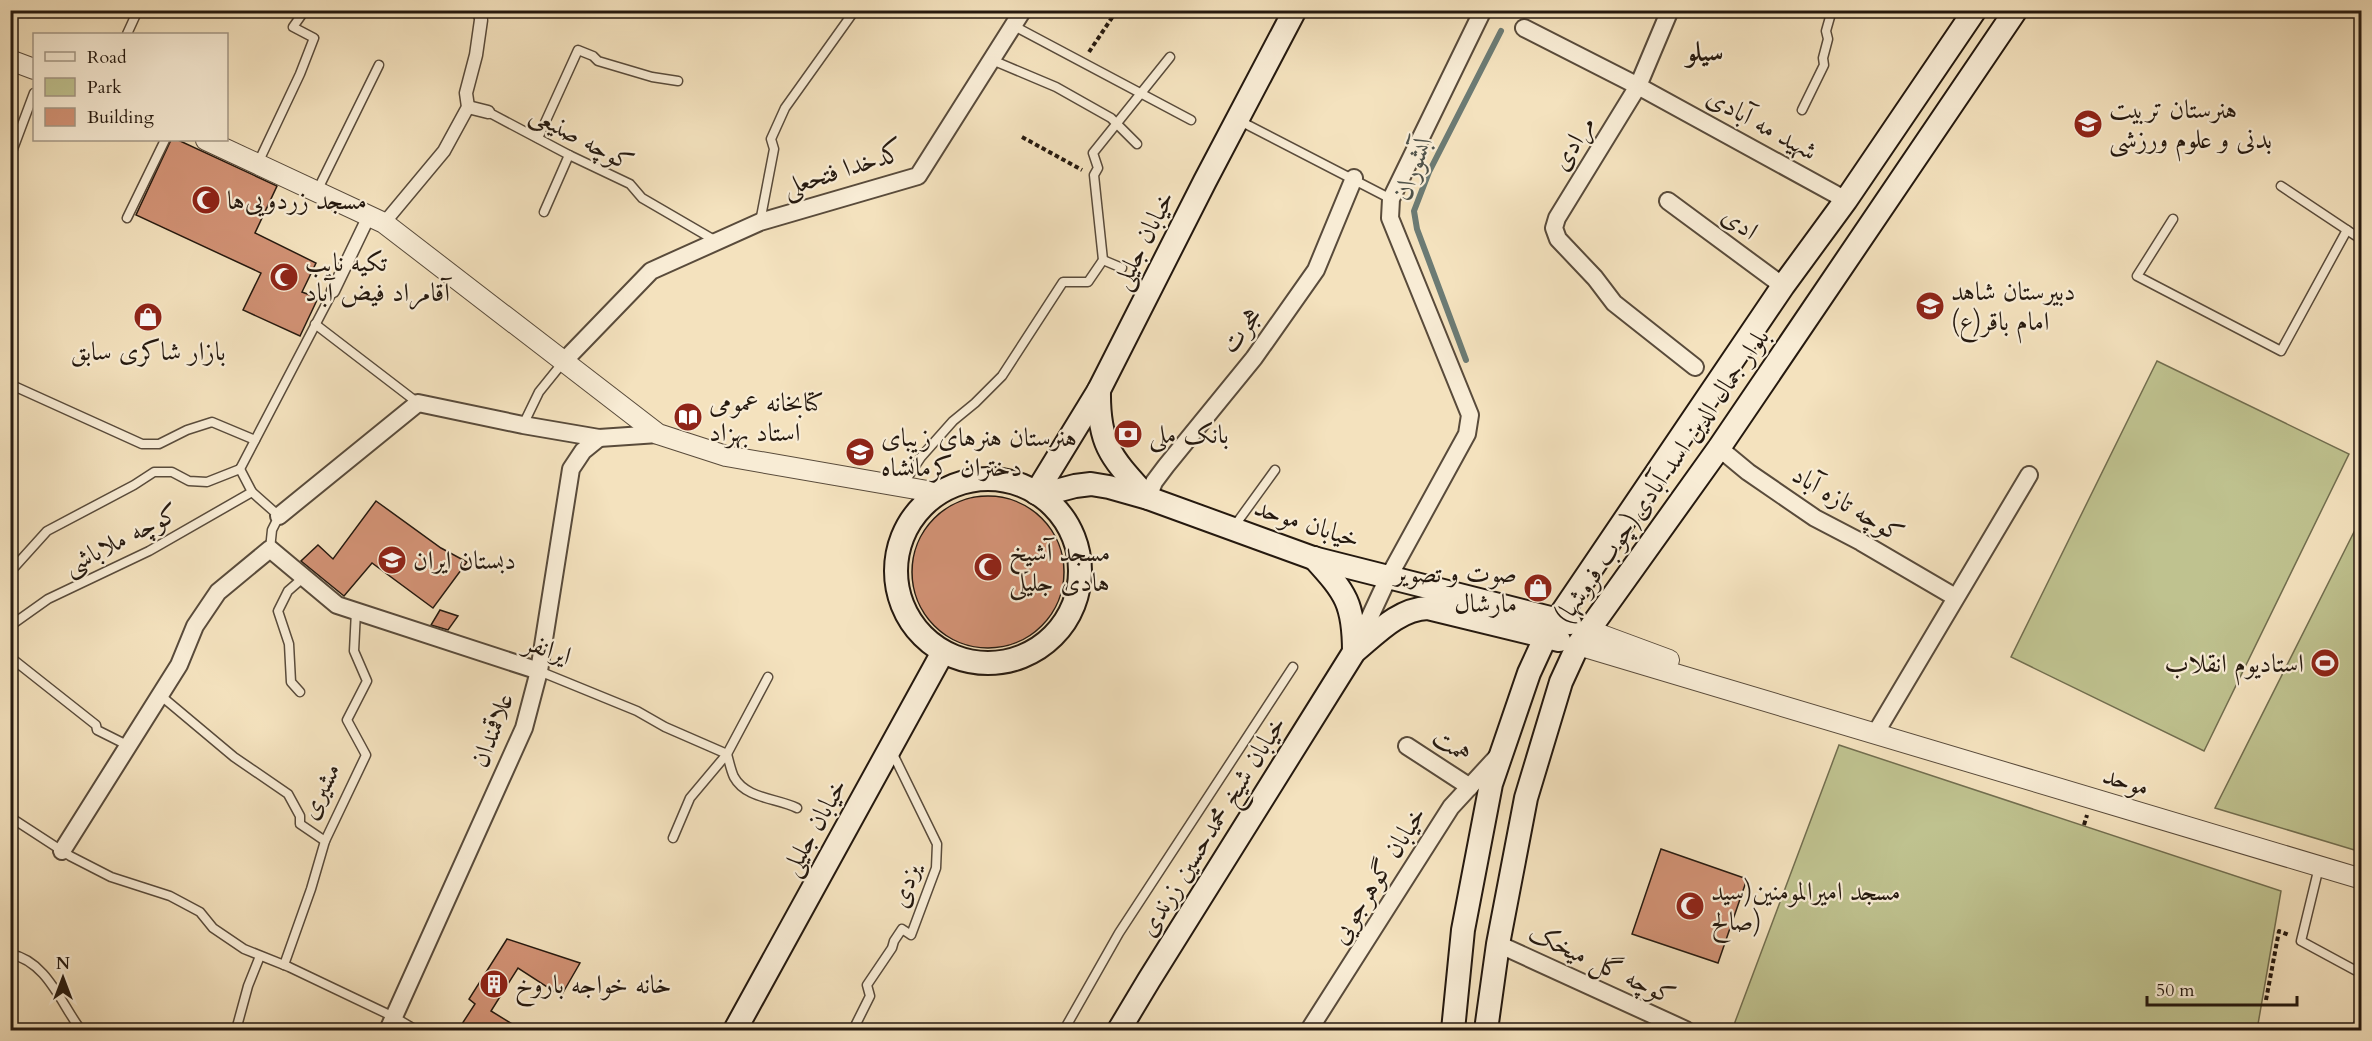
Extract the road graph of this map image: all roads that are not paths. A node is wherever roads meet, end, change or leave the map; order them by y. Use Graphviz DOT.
graph roads {
  1 [pos="138,10"];
  2 [pos="305,10"];
  3 [pos="855,10"];
  4 [pos="1023,10"];
  5 [pos="1295,10"];
  6 [pos="1483,10"];
  7 [pos="1670,10"];
  8 [pos="1832,10"];
  9 [pos="1975,10"];
  10 [pos="2016,10"];
  11 [pos="477,15"];
  12 [pos="1014,26"];
  13 [pos="1524,28"];
  14 [pos="127,33"];
  15 [pos="1170,57"];
  16 [pos="10,60"];
  17 [pos="992,60"];
  18 [pos="379,65"];
  19 [pos="33,69"];
  20 [pos="678,81"];
  21 [pos="1638,86"];
  22 [pos="1142,95"];
  23 [pos="33,96"];
  24 [pos="468,107"];
  25 [pos="1802,110"];
  26 [pos="488,112"];
  27 [pos="1191,120"];
  28 [pos="1237,120"];
  29 [pos="1117,124"];
  30 [pos="538,138"];
  31 [pos="165,141"];
  32 [pos="208,141"];
  33 [pos="1137,144"];
  34 [pos="569,155"];
  35 [pos="10,157"];
  36 [pos="258,163"];
  37 [pos="1354,178"];
  38 [pos="2281,186"];
  39 [pos="317,191"];
  40 [pos="1391,199"];
  41 [pos="1846,200"];
  42 [pos="1668,201"];
  43 [pos="544,212"];
  44 [pos="127,218"];
  45 [pos="377,219"];
  46 [pos="2173,219"];
  47 [pos="760,222"];
  48 [pos="2347,230"];
  49 [pos="2361,240"];
  50 [pos="716,242"];
  51 [pos="1103,260"];
  52 [pos="1122,268"];
  53 [pos="1783,286"];
  54 [pos="333,291"];
  55 [pos="315,324"];
  56 [pos="564,361"];
  57 [pos="1695,367"];
  58 [pos="16,387"];
  59 [pos="1099,390"];
  60 [pos="418,403"];
  61 [pos="523,425"];
  62 [pos="658,434"];
  63 [pos="599,438"];
  64 [pos="255,440"];
  65 [pos="1719,448"];
  66 [pos="240,469"];
  67 [pos="1275,470"];
  68 [pos="2029,475"];
  69 [pos="902,487"];
  70 [pos="252,492"];
  71 [pos="939,493"];
  72 [pos="1038,494"];
  73 [pos="1148,498"];
  74 [pos="279,516"];
  75 [pos="1233,529"];
  76 [pos="270,549"];
  77 [pos="1313,558"];
  78 [pos="10,572"];
  79 [pos="304,577"];
  80 [pos="1388,578"];
  81 [pos="1955,597"];
  82 [pos="356,611"];
  83 [pos="10,626"];
  84 [pos="1552,627"];
  85 [pos="1583,638"];
  86 [pos="943,652"];
  87 [pos="1354,652"];
  88 [pos="10,657"];
  89 [pos="1293,667"];
  90 [pos="539,671"];
  91 [pos="768,677"];
  92 [pos="300,692"];
  93 [pos="160,695"];
  94 [pos="1875,734"];
  95 [pos="128,745"];
  96 [pos="1407,746"];
  97 [pos="890,747"];
  98 [pos="727,754"];
  99 [pos="1500,754"];
  100 [pos="1470,787"];
  101 [pos="797,808"];
  102 [pos="10,817"];
  103 [pos="673,838"];
  104 [pos="325,841"];
  105 [pos="62,852"];
  106 [pos="2320,866"];
  107 [pos="2361,879"];
  108 [pos="1497,944"];
  109 [pos="10,954"];
  110 [pos="260,956"];
  111 [pos="284,965"];
  112 [pos="2361,974"];
  113 [pos="2361,1018"];
  114 [pos="391,1024"];
  115 [pos="856,1029"];
  116 [pos="81,1030"];
  117 [pos="236,1030"];
  118 [pos="416,1030"];
  119 [pos="735,1030"];
  120 [pos="1064,1030"];
  121 [pos="1119,1030"];
  122 [pos="1309,1030"];
  123 [pos="1453,1030"];
  124 [pos="1486,1030"];
  125 [pos="1686,1030"];
  126 [pos="2355,1030"];
  1 -- 14 [label="lane"];
  2 -- 36 [label="lane"];
  3 -- 47 [label="lane"];
  4 -- 12 [label="street, کدخدا فتحعلی"];
  5 -- 28 [label="main road, خیابان جلیلی"];
  6 -- 40 [label="street"];
  7 -- 21 [label="street, مرادی"];
  8 -- 25 [label="lane"];
  9 -- 41 [label="main road, بلوار جمال الدین اسد آبادی(چوب فروشها)"];
  10 -- 65 [label="main road, بلوار جمال الدین اسد آبادی(چوب فروشها)"];
  11 -- 24 [label="street"];
  12 -- 17 [label="street, کدخدا فتحعلی"];
  12 -- 22 [label="lane"];
  13 -- 21 [label="street, شهید مه آبادی"];
  15 -- 22 [label="lane"];
  16 -- 19 [label="street"];
  17 -- 29 [label="lane"];
  17 -- 47 [label="street, کدخدا فتحعلی"];
  18 -- 39 [label="lane"];
  20 -- 30 [label="lane"];
  21 -- 41 [label="street, شهید مه آبادی"];
  21 -- 57 [label="street, مرادی"];
  22 -- 27 [label="lane"];
  22 -- 29 [label="lane"];
  23 -- 35 [label="lane"];
  24 -- 26 [label="street"];
  24 -- 45 [label="street"];
  26 -- 30 [label="lane, کوچه صنیعی"];
  28 -- 37 [label="lane"];
  28 -- 59 [label="main road, خیابان جلیلی"];
  29 -- 33 [label="lane"];
  29 -- 51 [label="lane"];
  30 -- 34 [label="lane, کوچه صنیعی"];
  31 -- 44 [label="lane"];
  32 -- 36 [label="street"];
  34 -- 43 [label="lane"];
  34 -- 50 [label="lane, کوچه صنیعی"];
  36 -- 39 [label="street"];
  37 -- 40 [label="lane"];
  37 -- 73 [label="street, هجرت"];
  38 -- 48 [label="lane"];
  39 -- 45 [label="street"];
  40 -- 80 [label="street"];
  41 -- 53 [label="main road, بلوار جمال الدین اسد آبادی(چوب فروشها)"];
  42 -- 53 [label="street, ادی"];
  45 -- 54 [label="street"];
  45 -- 56 [label="street"];
  46 -- 48 [label="lane"];
  47 -- 50 [label="street, کدخدا فتحعلی"];
  48 -- 49 [label="lane"];
  50 -- 56 [label="street, کدخدا فتحعلی"];
  51 -- 52 [label="lane"];
  51 -- 69 [label="lane"];
  53 -- 84 [label="main road, بلوار جمال الدین اسد آبادی(چوب فروشها)"];
  54 -- 55 [label="lane"];
  55 -- 60 [label="lane"];
  55 -- 64 [label="lane"];
  56 -- 61 [label="lane"];
  56 -- 62 [label="street"];
  58 -- 64 [label="lane"];
  59 -- 72 [label="main road, خیابان جلیلی"];
  59 -- 73 [label="main road"];
  60 -- 61 [label="street"];
  60 -- 74 [label="street"];
  61 -- 63 [label="street"];
  62 -- 63 [label="street"];
  62 -- 69 [label="street"];
  63 -- 90 [label="street, علاقمندان"];
  64 -- 66 [label="lane"];
  65 -- 81 [label="street, کوچه تازه آباد"];
  65 -- 85 [label="main road, بلوار جمال الدین اسد آبادی(چوب فروشها)"];
  66 -- 70 [label="lane"];
  66 -- 78 [label="lane"];
  67 -- 75 [label="lane"];
  68 -- 81 [label="street"];
  69 -- 71 [label="street"];
  70 -- 74 [label="lane"];
  70 -- 83 [label="lane, کوچه ملاباشی"];
  71 -- 72 [label="main road"];
  71 -- 86 [label="main road"];
  72 -- 73 [label="main road, خیابان موحد"];
  72 -- 86 [label="main road"];
  73 -- 75 [label="main road, خیابان موحد"];
  74 -- 76 [label="lane"];
  75 -- 77 [label="main road, خیابان موحد"];
  76 -- 79 [label="street, ایرانفر"];
  76 -- 93 [label="street"];
  77 -- 80 [label="main road, خیابان موحد"];
  77 -- 87 [label="main road"];
  79 -- 82 [label="street, ایرانفر"];
  79 -- 92 [label="lane"];
  80 -- 84 [label="main road, خیابان موحد"];
  80 -- 87 [label="street"];
  81 -- 94 [label="street"];
  82 -- 90 [label="street, ایرانفر"];
  82 -- 104 [label="lane, مشیری"];
  84 -- 85 [label="main road"];
  84 -- 87 [label="main road"];
  84 -- 99 [label="main road, بلوار جمال الدین اسد آبادی(چوب فروشها)"];
  85 -- 94 [label="street, موحد"];
  85 -- 108 [label="main road, بلوار جمال الدین اسد آبادی(چوب فروشها)"];
  86 -- 97 [label="main road, خیابان جلیلی"];
  87 -- 121 [label="main road, خیابان شیخ محمدحسین زرندی"];
  88 -- 95 [label="lane"];
  89 -- 120 [label="lane"];
  90 -- 98 [label="lane, ایرانفر"];
  90 -- 114 [label="street, علاقمندان"];
  91 -- 98 [label="lane"];
  93 -- 95 [label="street"];
  93 -- 104 [label="lane"];
  94 -- 106 [label="street, موحد"];
  95 -- 105 [label="street"];
  96 -- 100 [label="street, همت"];
  97 -- 115 [label="lane, یزدی"];
  97 -- 119 [label="main road, خیابان جلیلی"];
  98 -- 101 [label="lane"];
  98 -- 103 [label="lane"];
  99 -- 100 [label="street, خیابان گوهرجویی"];
  99 -- 123 [label="main road, بلوار جمال الدین اسد آبادی(چوب فروشها)"];
  100 -- 122 [label="street, خیابان گوهرجویی"];
  102 -- 105 [label="lane"];
  104 -- 111 [label="lane, مشیری"];
  105 -- 110 [label="lane"];
  106 -- 107 [label="street, موحد"];
  106 -- 112 [label="lane"];
  108 -- 124 [label="main road, بلوار جمال الدین اسد آبادی(چوب فروشها)"];
  108 -- 125 [label="street, کوچه گل میخک"];
  109 -- 116 [label="lane"];
  110 -- 111 [label="lane"];
  110 -- 117 [label="lane"];
  111 -- 114 [label="lane"];
  113 -- 126 [label="lane"];
  114 -- 118 [label="lane"];
}
